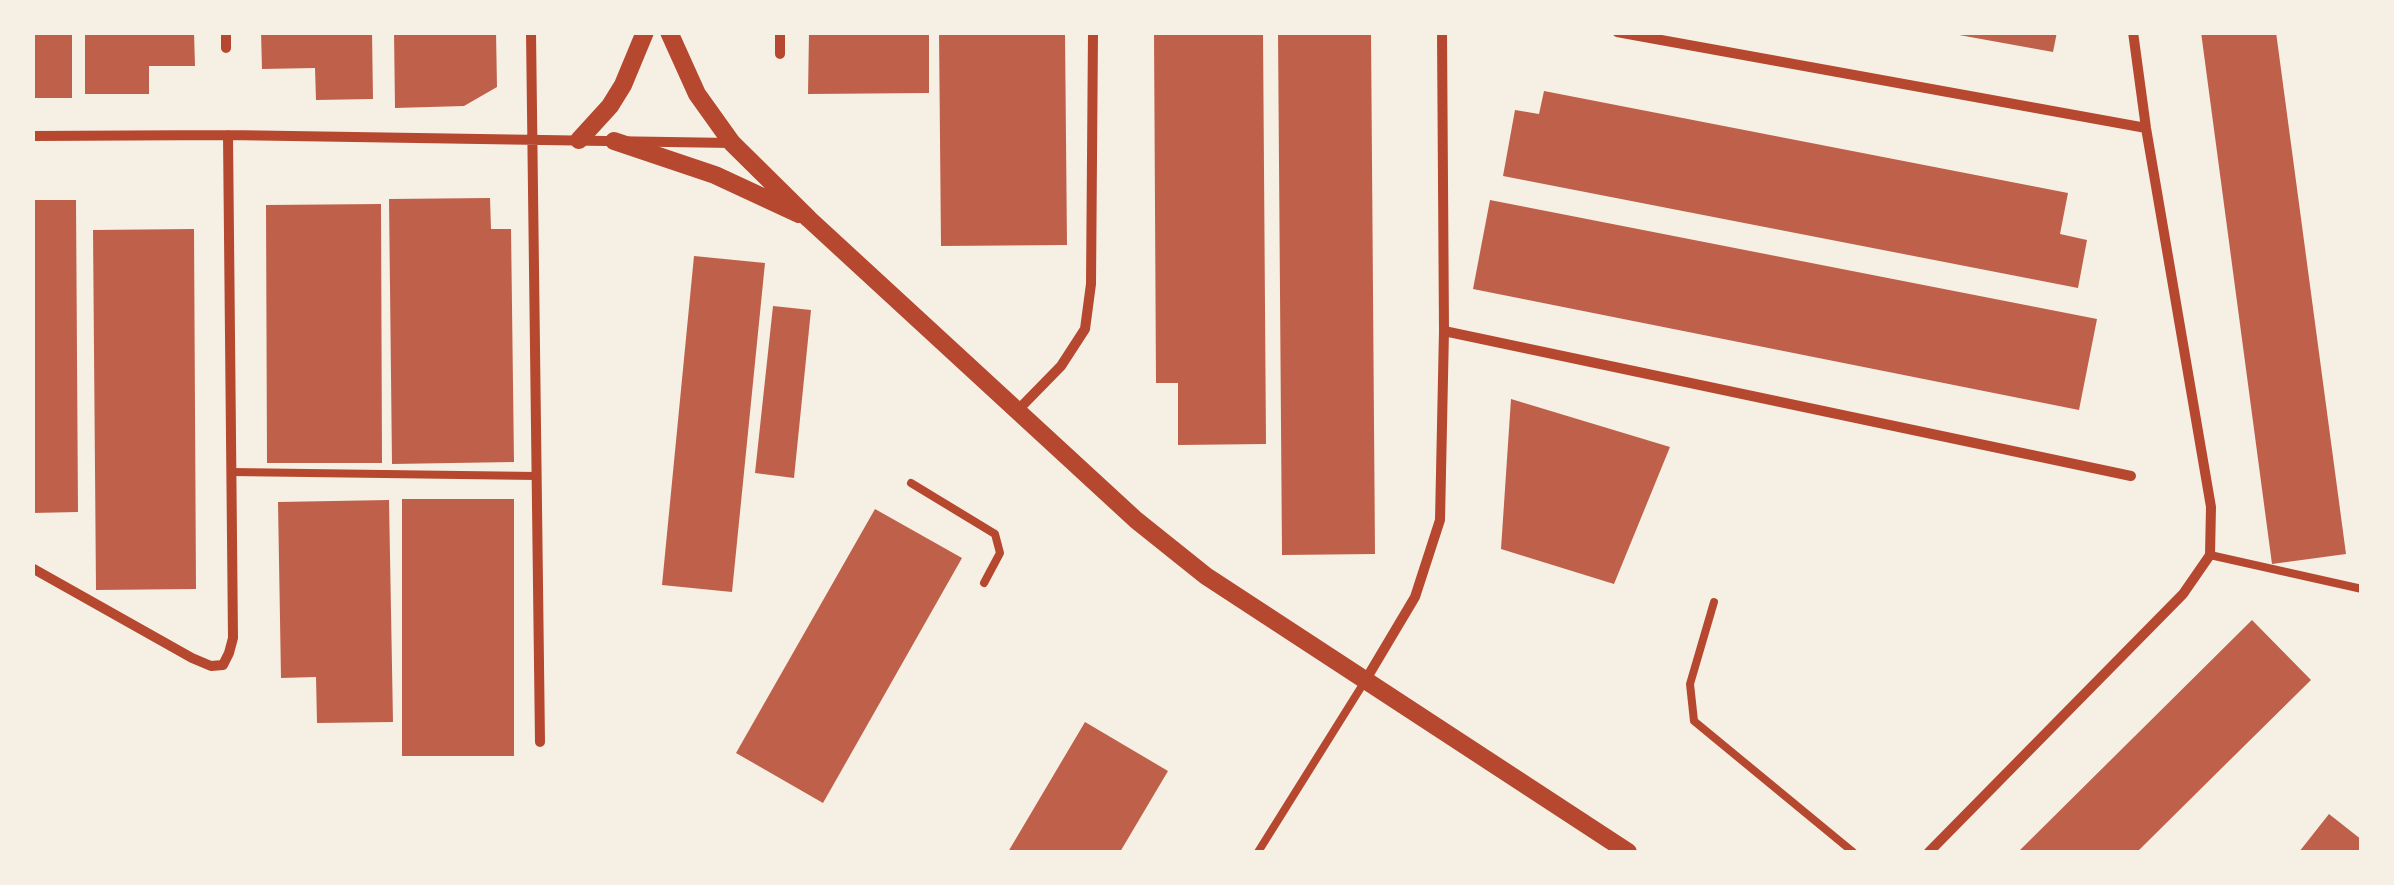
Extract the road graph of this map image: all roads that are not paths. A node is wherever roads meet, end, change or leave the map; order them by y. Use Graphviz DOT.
graph roads {
  1 [pos="226,32"];
  2 [pos="531,32"];
  3 [pos="645,32"];
  4 [pos="670,32"];
  5 [pos="780,32"];
  6 [pos="1093,32"];
  7 [pos="1442,32"];
  8 [pos="1617,32"];
  9 [pos="2134,32"];
  10 [pos="226,48"];
  11 [pos="780,54"];
  12 [pos="2146,128"];
  13 [pos="228,135"];
  14 [pos="32,136"];
  15 [pos="534,139"];
  16 [pos="579,140"];
  17 [pos="614,141"];
  18 [pos="732,143"];
  19 [pos="808,218"];
  20 [pos="1444,331"];
  21 [pos="1018,410"];
  22 [pos="231,472"];
  23 [pos="537,476"];
  24 [pos="2132,476"];
  25 [pos="910,484"];
  26 [pos="2210,555"];
  27 [pos="32,568"];
  28 [pos="984,583"];
  29 [pos="2362,589"];
  30 [pos="1714,602"];
  31 [pos="1365,681"];
  32 [pos="540,742"];
  33 [pos="1258,852"];
  34 [pos="1628,852"];
  35 [pos="1853,852"];
  36 [pos="1929,852"];
  1 -- 10 [label="street"];
  2 -- 15 [label="street"];
  3 -- 16 [label="street"];
  4 -- 18 [label="street"];
  5 -- 11 [label="street"];
  6 -- 21 [label="street"];
  7 -- 20 [label="street"];
  8 -- 12 [label="street"];
  9 -- 12 [label="street"];
  12 -- 26 [label="street"];
  13 -- 14 [label="street"];
  13 -- 15 [label="street"];
  13 -- 22 [label="street"];
  15 -- 16 [label="street"];
  15 -- 23 [label="street"];
  16 -- 17 [label="street"];
  17 -- 18 [label="street"];
  17 -- 19 [label="street"];
  18 -- 19 [label="street"];
  19 -- 21 [label="street"];
  20 -- 24 [label="street"];
  20 -- 31 [label="street"];
  21 -- 31 [label="street"];
  22 -- 23 [label="lane"];
  22 -- 27 [label="street"];
  23 -- 32 [label="street"];
  25 -- 28 [label="lane"];
  26 -- 29 [label="lane"];
  26 -- 36 [label="street"];
  30 -- 35 [label="lane"];
  31 -- 33 [label="lane"];
  31 -- 34 [label="street"];
}
